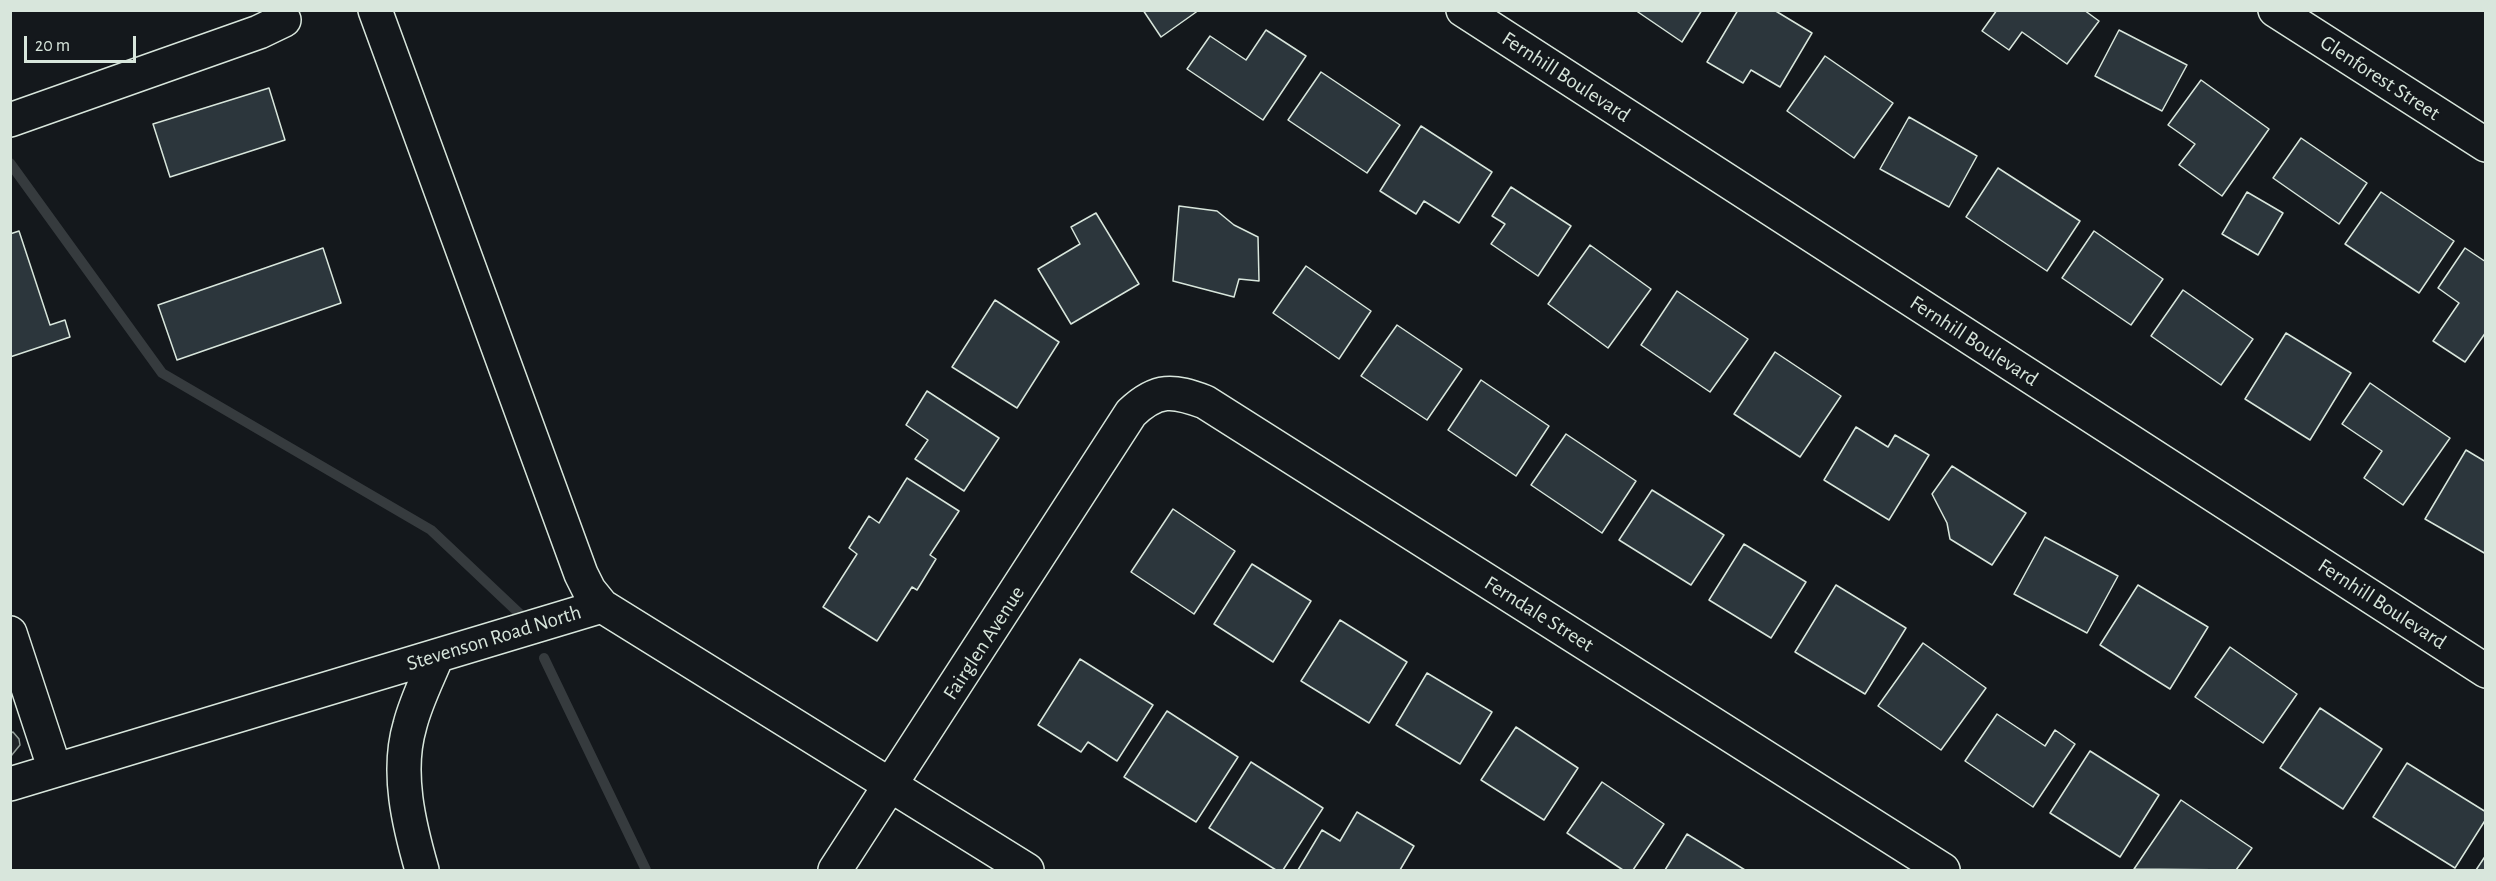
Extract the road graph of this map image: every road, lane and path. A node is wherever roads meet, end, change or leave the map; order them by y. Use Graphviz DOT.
graph roads {
  1 [pos="375,10"];
  2 [pos="1463,10"];
  3 [pos="2275,10"];
  4 [pos="284,20"];
  5 [pos="10,120"];
  6 [pos="2486,145"];
  7 [pos="1131,413"];
  8 [pos="602,606"];
  9 [pos="10,633"];
  10 [pos="436,656"];
  11 [pos="2486,671"];
  12 [pos="55,770"];
  13 [pos="10,783"];
  14 [pos="891,788"];
  15 [pos="422,870"];
  16 [pos="835,870"];
  17 [pos="1027,870"];
  18 [pos="1943,870"];
  1 -- 8 [label="street"];
  2 -- 11 [label="street, Fernhill Boulevard"];
  3 -- 6 [label="street, Glenforest Street"];
  4 -- 5 [label="street"];
  7 -- 14 [label="street, Fairglen Avenue"];
  7 -- 18 [label="street, Ferndale Street"];
  8 -- 10 [label="street, Stevenson Road North"];
  8 -- 14 [label="street, Stevenson Road North"];
  9 -- 12 [label="street"];
  10 -- 12 [label="street, Stevenson Road North"];
  10 -- 15 [label="street"];
  12 -- 13 [label="street, Stevenson Road North"];
  14 -- 16 [label="street, Fairglen Avenue"];
  14 -- 17 [label="street, Stevenson Road North"];
}
